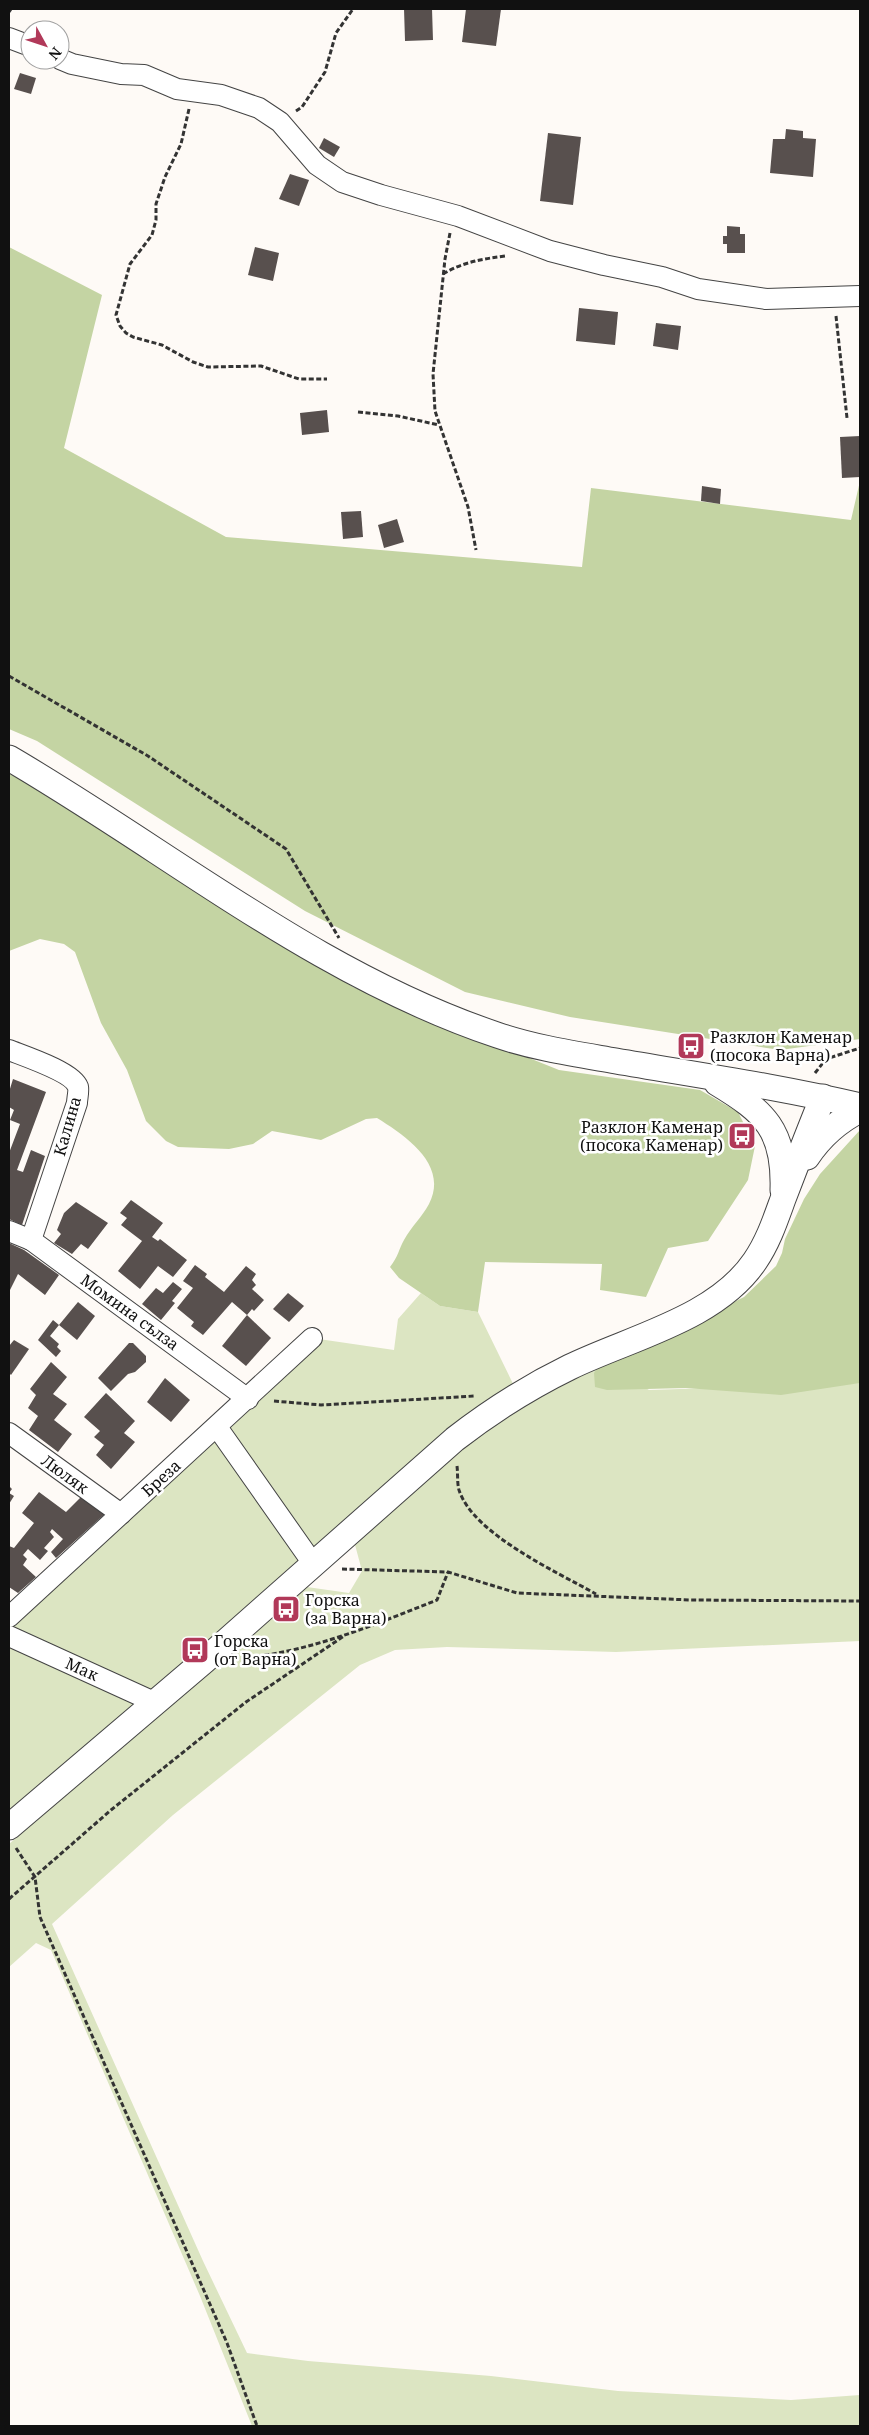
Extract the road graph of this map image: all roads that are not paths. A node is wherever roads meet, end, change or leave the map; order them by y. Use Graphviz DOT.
graph roads {
  1 [pos="70,63"];
  2 [pos="860,296"];
  3 [pos="9,758"];
  4 [pos="9,1050"];
  5 [pos="706,1077"];
  6 [pos="812,1094"];
  7 [pos="860,1106"];
  8 [pos="860,1110"];
  9 [pos="782,1200"];
  10 [pos="9,1231"];
  11 [pos="31,1240"];
  12 [pos="312,1338"];
  13 [pos="248,1398"];
  14 [pos="217,1427"];
  15 [pos="9,1433"];
  16 [pos="121,1514"];
  17 [pos="314,1565"];
  18 [pos="9,1617"];
  19 [pos="9,1636"];
  20 [pos="154,1702"];
  21 [pos="11,1836"];
  1 -- 2 [label="street"];
  3 -- 5 [label="street"];
  4 -- 11 [label="street, Калина"];
  5 -- 6 [label="street"];
  5 -- 9 [label="street"];
  6 -- 7 [label="street"];
  6 -- 9 [label="street"];
  8 -- 9 [label="street"];
  9 -- 17 [label="street"];
  10 -- 11 [label="street, Момина сълза"];
  11 -- 13 [label="street, Момина сълза"];
  12 -- 13 [label="street, Бреза"];
  13 -- 14 [label="street, Бреза"];
  14 -- 16 [label="street, Бреза"];
  14 -- 17 [label="street"];
  15 -- 16 [label="street, Люляк"];
  16 -- 18 [label="street, Бреза"];
  17 -- 20 [label="street"];
  19 -- 20 [label="street, Мак"];
  20 -- 21 [label="street"];
}
